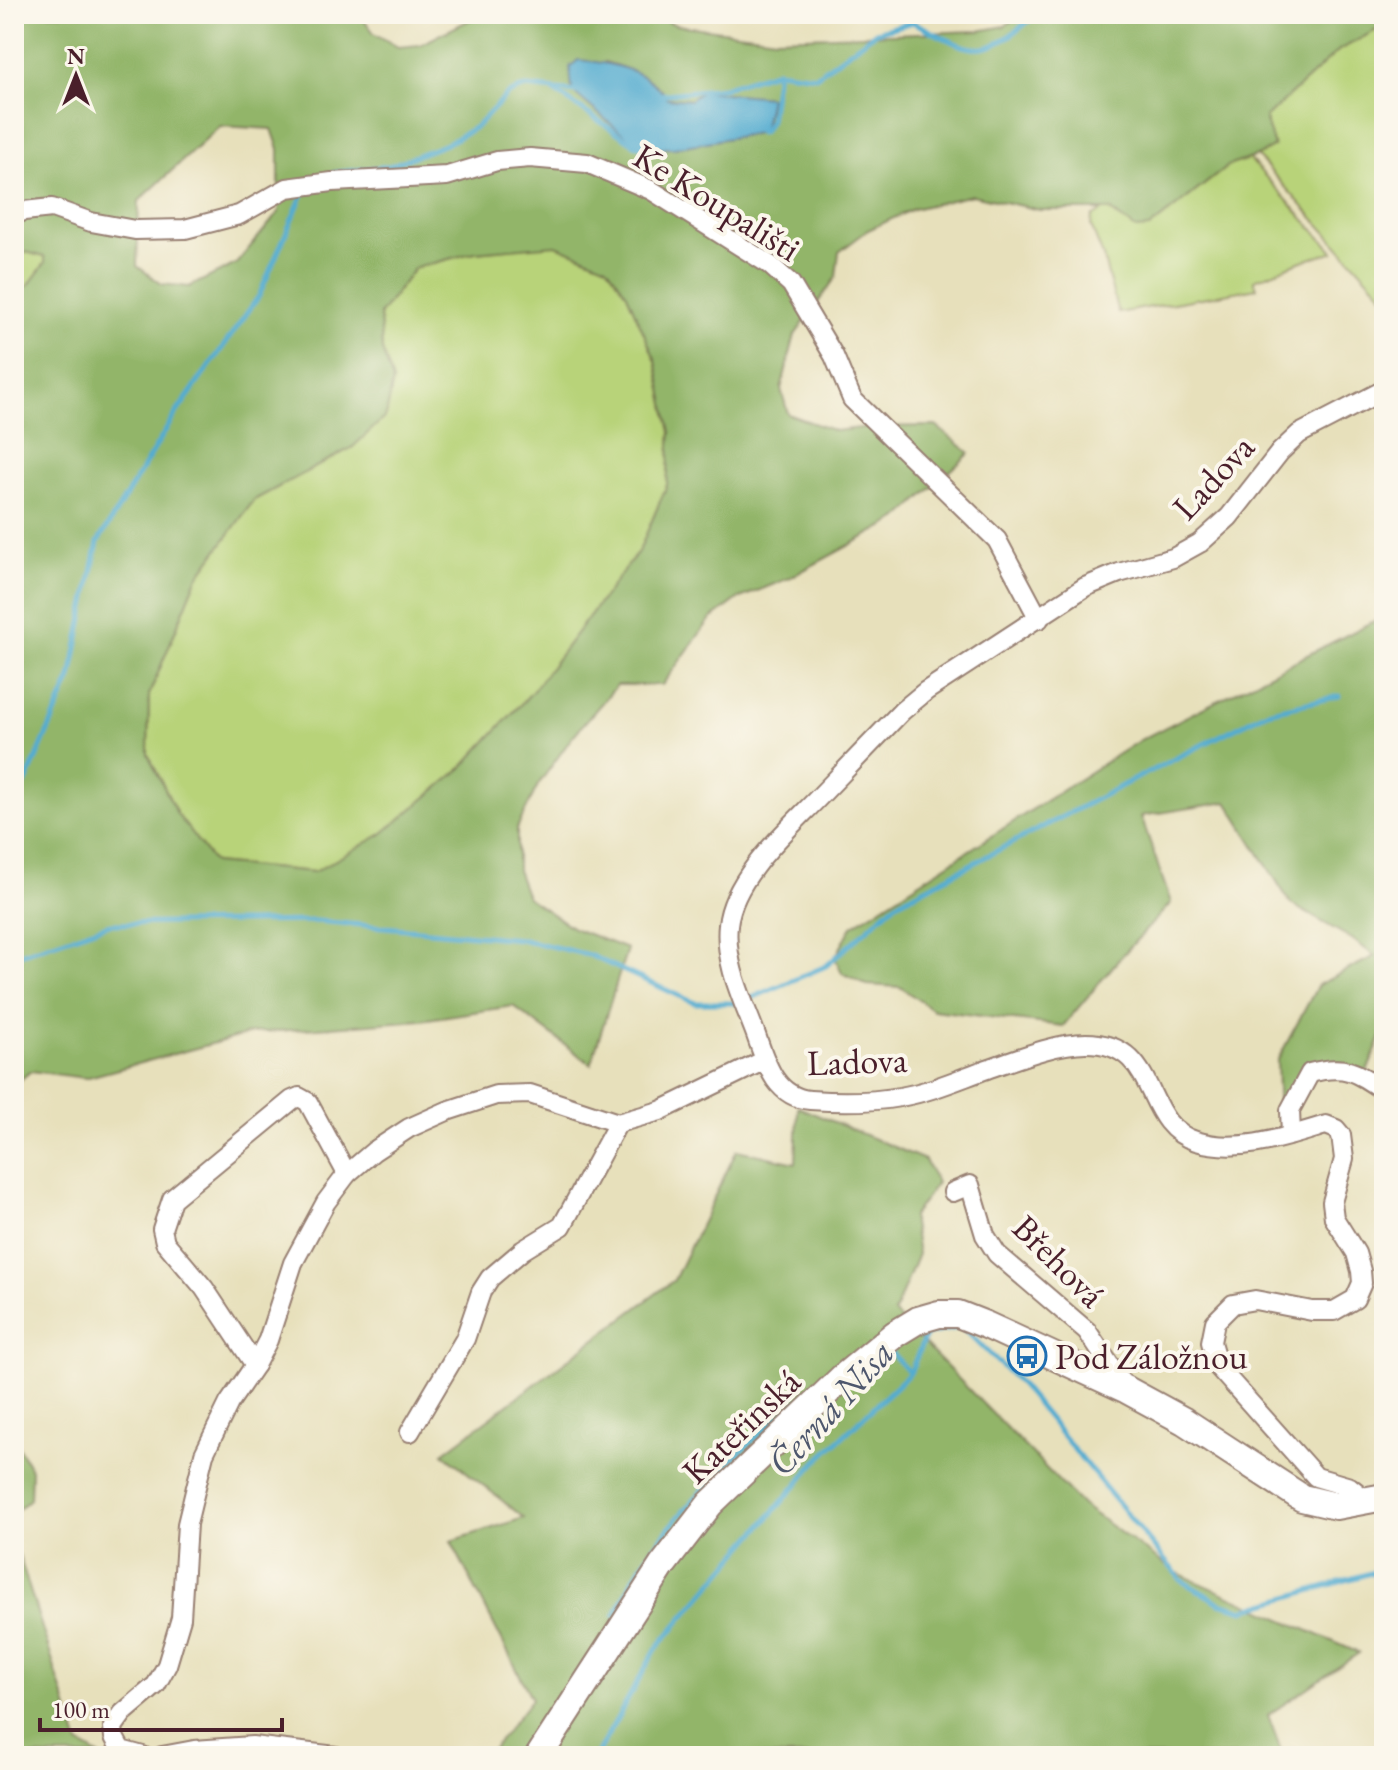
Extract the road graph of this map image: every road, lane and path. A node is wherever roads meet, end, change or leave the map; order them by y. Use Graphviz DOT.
graph roads {
  1 [pos="14,215"];
  2 [pos="1384,390"];
  3 [pos="1039,619"];
  4 [pos="765,1060"];
  5 [pos="1384,1091"];
  6 [pos="618,1123"];
  7 [pos="1291,1135"];
  8 [pos="347,1174"];
  9 [pos="953,1192"];
  10 [pos="255,1365"];
  11 [pos="1127,1390"];
  12 [pos="410,1432"];
  13 [pos="1376,1499"];
  14 [pos="143,1756"];
  15 [pos="162,1756"];
  16 [pos="336,1756"];
  17 [pos="539,1756"];
  1 -- 3 [label="street, Ke Koupališti"];
  2 -- 3 [label="street, Ladova"];
  3 -- 4 [label="street, Ladova"];
  4 -- 6 [label="street"];
  4 -- 7 [label="street, Ladova"];
  5 -- 7 [label="street"];
  6 -- 8 [label="street"];
  6 -- 12 [label="street"];
  7 -- 13 [label="street, Ladova"];
  8 -- 10 [label="street"];
  8 -- 10 [label="street"];
  9 -- 11 [label="street, Břehová"];
  10 -- 14 [label="street"];
  11 -- 13 [label="street, Kateřinská"];
  11 -- 17 [label="street, Kateřinská"];
  15 -- 16 [label="street"];
}
